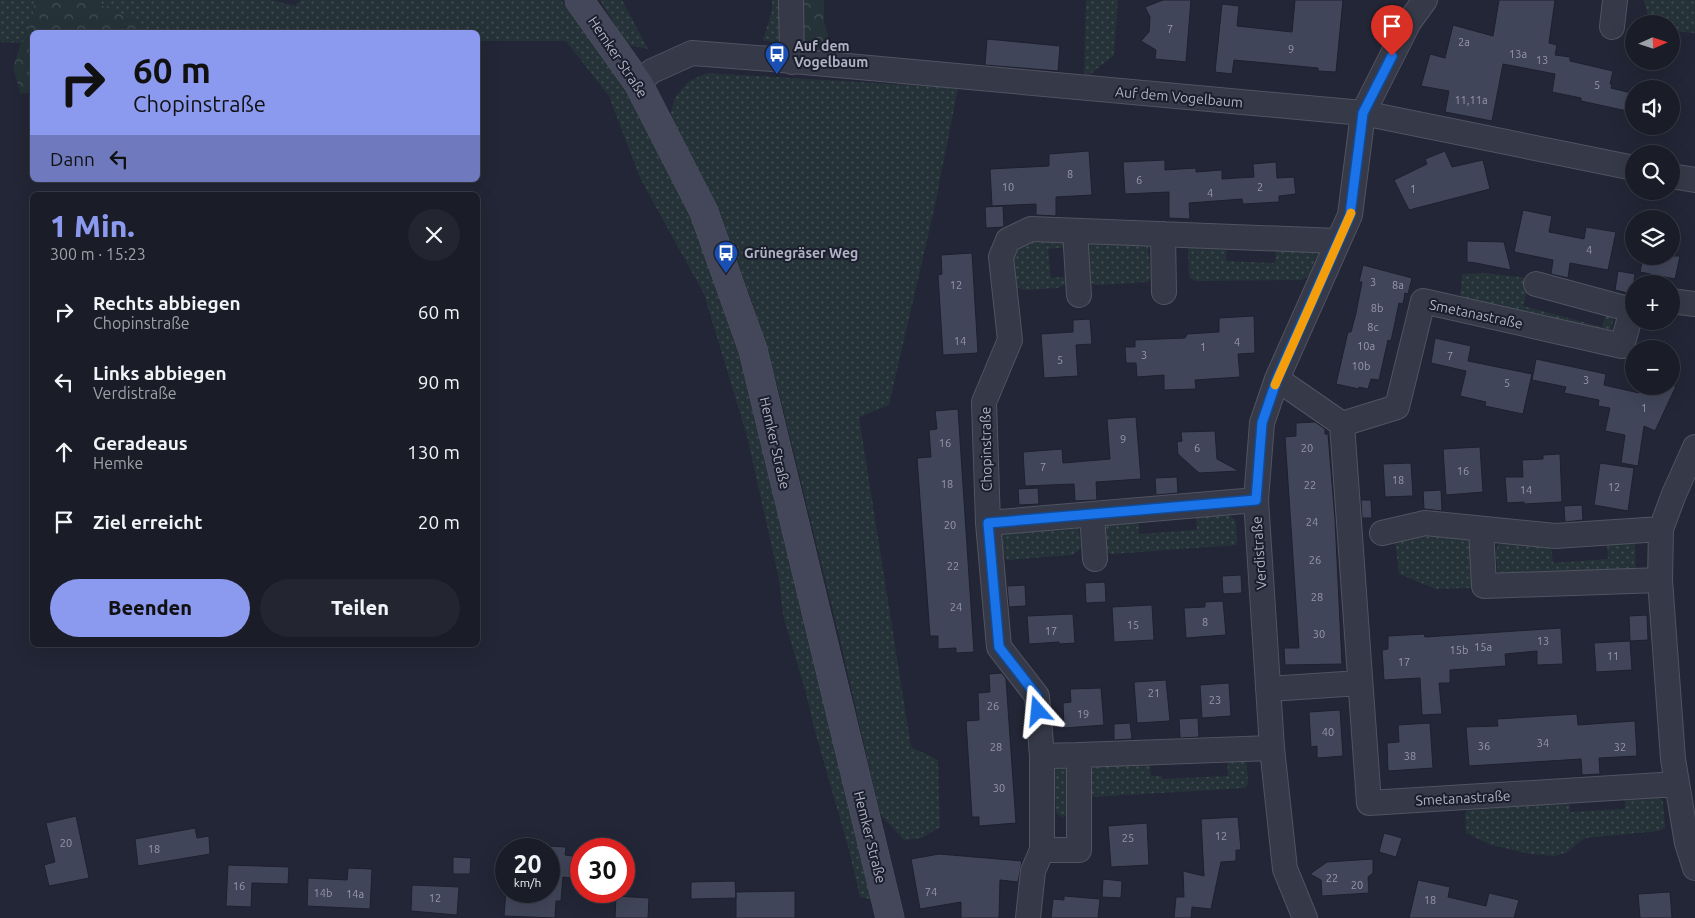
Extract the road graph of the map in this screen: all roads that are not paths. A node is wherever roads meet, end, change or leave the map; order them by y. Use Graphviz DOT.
graph roads {
  1 [pos="579,0"];
  2 [pos="791,0"];
  3 [pos="1425,0"];
  4 [pos="1615,0"];
  5 [pos="1612,27"];
  6 [pos="792,62"];
  7 [pos="638,83"];
  8 [pos="1363,113"];
  9 [pos="1625,166"];
  10 [pos="1680,178"];
  11 [pos="1695,180"];
  12 [pos="1074,231"];
  13 [pos="1163,234"];
  14 [pos="1338,241"];
  15 [pos="1536,284"];
  16 [pos="1164,292"];
  17 [pos="1079,295"];
  18 [pos="1680,302"];
  19 [pos="1695,304"];
  20 [pos="1625,307"];
  21 [pos="1627,330"];
  22 [pos="1277,379"];
  23 [pos="1342,424"];
  24 [pos="1695,447"];
  25 [pos="1256,500"];
  26 [pos="1092,514"];
  27 [pos="988,523"];
  28 [pos="1481,529"];
  29 [pos="1662,529"];
  30 [pos="1382,533"];
  31 [pos="1094,559"];
  32 [pos="1660,580"];
  33 [pos="1360,683"];
  34 [pos="1268,689"];
  35 [pos="1272,748"];
  36 [pos="1079,755"];
  37 [pos="1042,756"];
  38 [pos="1683,788"];
  39 [pos="1042,850"];
  40 [pos="1695,868"];
  41 [pos="890,918"];
  42 [pos="1028,918"];
  43 [pos="1305,918"];
  1 -- 7 [label="main road, Hemker Straße"];
  2 -- 6 [label="street"];
  3 -- 8 [label="street, Verdistraße"];
  4 -- 5 [label="street"];
  6 -- 7 [label="street, Auf dem Vogelbaum"];
  6 -- 8 [label="street, Auf dem Vogelbaum"];
  7 -- 41 [label="main road, Hemker Straße"];
  8 -- 9 [label="street, Auf dem Vogelbaum"];
  8 -- 14 [label="street, Verdistraße"];
  10 -- 11 [label="street"];
  12 -- 13 [label="street, Chopinstraße"];
  12 -- 17 [label="street"];
  12 -- 27 [label="street, Chopinstraße"];
  13 -- 14 [label="street, Chopinstraße"];
  13 -- 16 [label="street"];
  14 -- 22 [label="street, Verdistraße"];
  15 -- 20 [label="street, Smetanastraße"];
  18 -- 19 [label="street"];
  21 -- 23 [label="street, Smetanastraße"];
  22 -- 23 [label="street"];
  22 -- 25 [label="street, Verdistraße"];
  23 -- 33 [label="street, Smetanastraße"];
  24 -- 29 [label="street"];
  25 -- 26 [label="street"];
  25 -- 34 [label="street, Verdistraße"];
  26 -- 27 [label="street"];
  26 -- 31 [label="street"];
  27 -- 37 [label="street, Chopinstraße"];
  28 -- 29 [label="street"];
  28 -- 30 [label="street"];
  28 -- 32 [label="street"];
  29 -- 32 [label="street"];
  32 -- 38 [label="street"];
  33 -- 34 [label="street"];
  33 -- 38 [label="street, Smetanastraße"];
  34 -- 35 [label="street, Verdistraße"];
  35 -- 36 [label="street"];
  35 -- 43 [label="street, Verdistraße"];
  36 -- 37 [label="street"];
  36 -- 39 [label="street"];
  37 -- 39 [label="street, Chopinstraße"];
  38 -- 40 [label="street"];
  39 -- 42 [label="street, Chopinstraße"];
}
